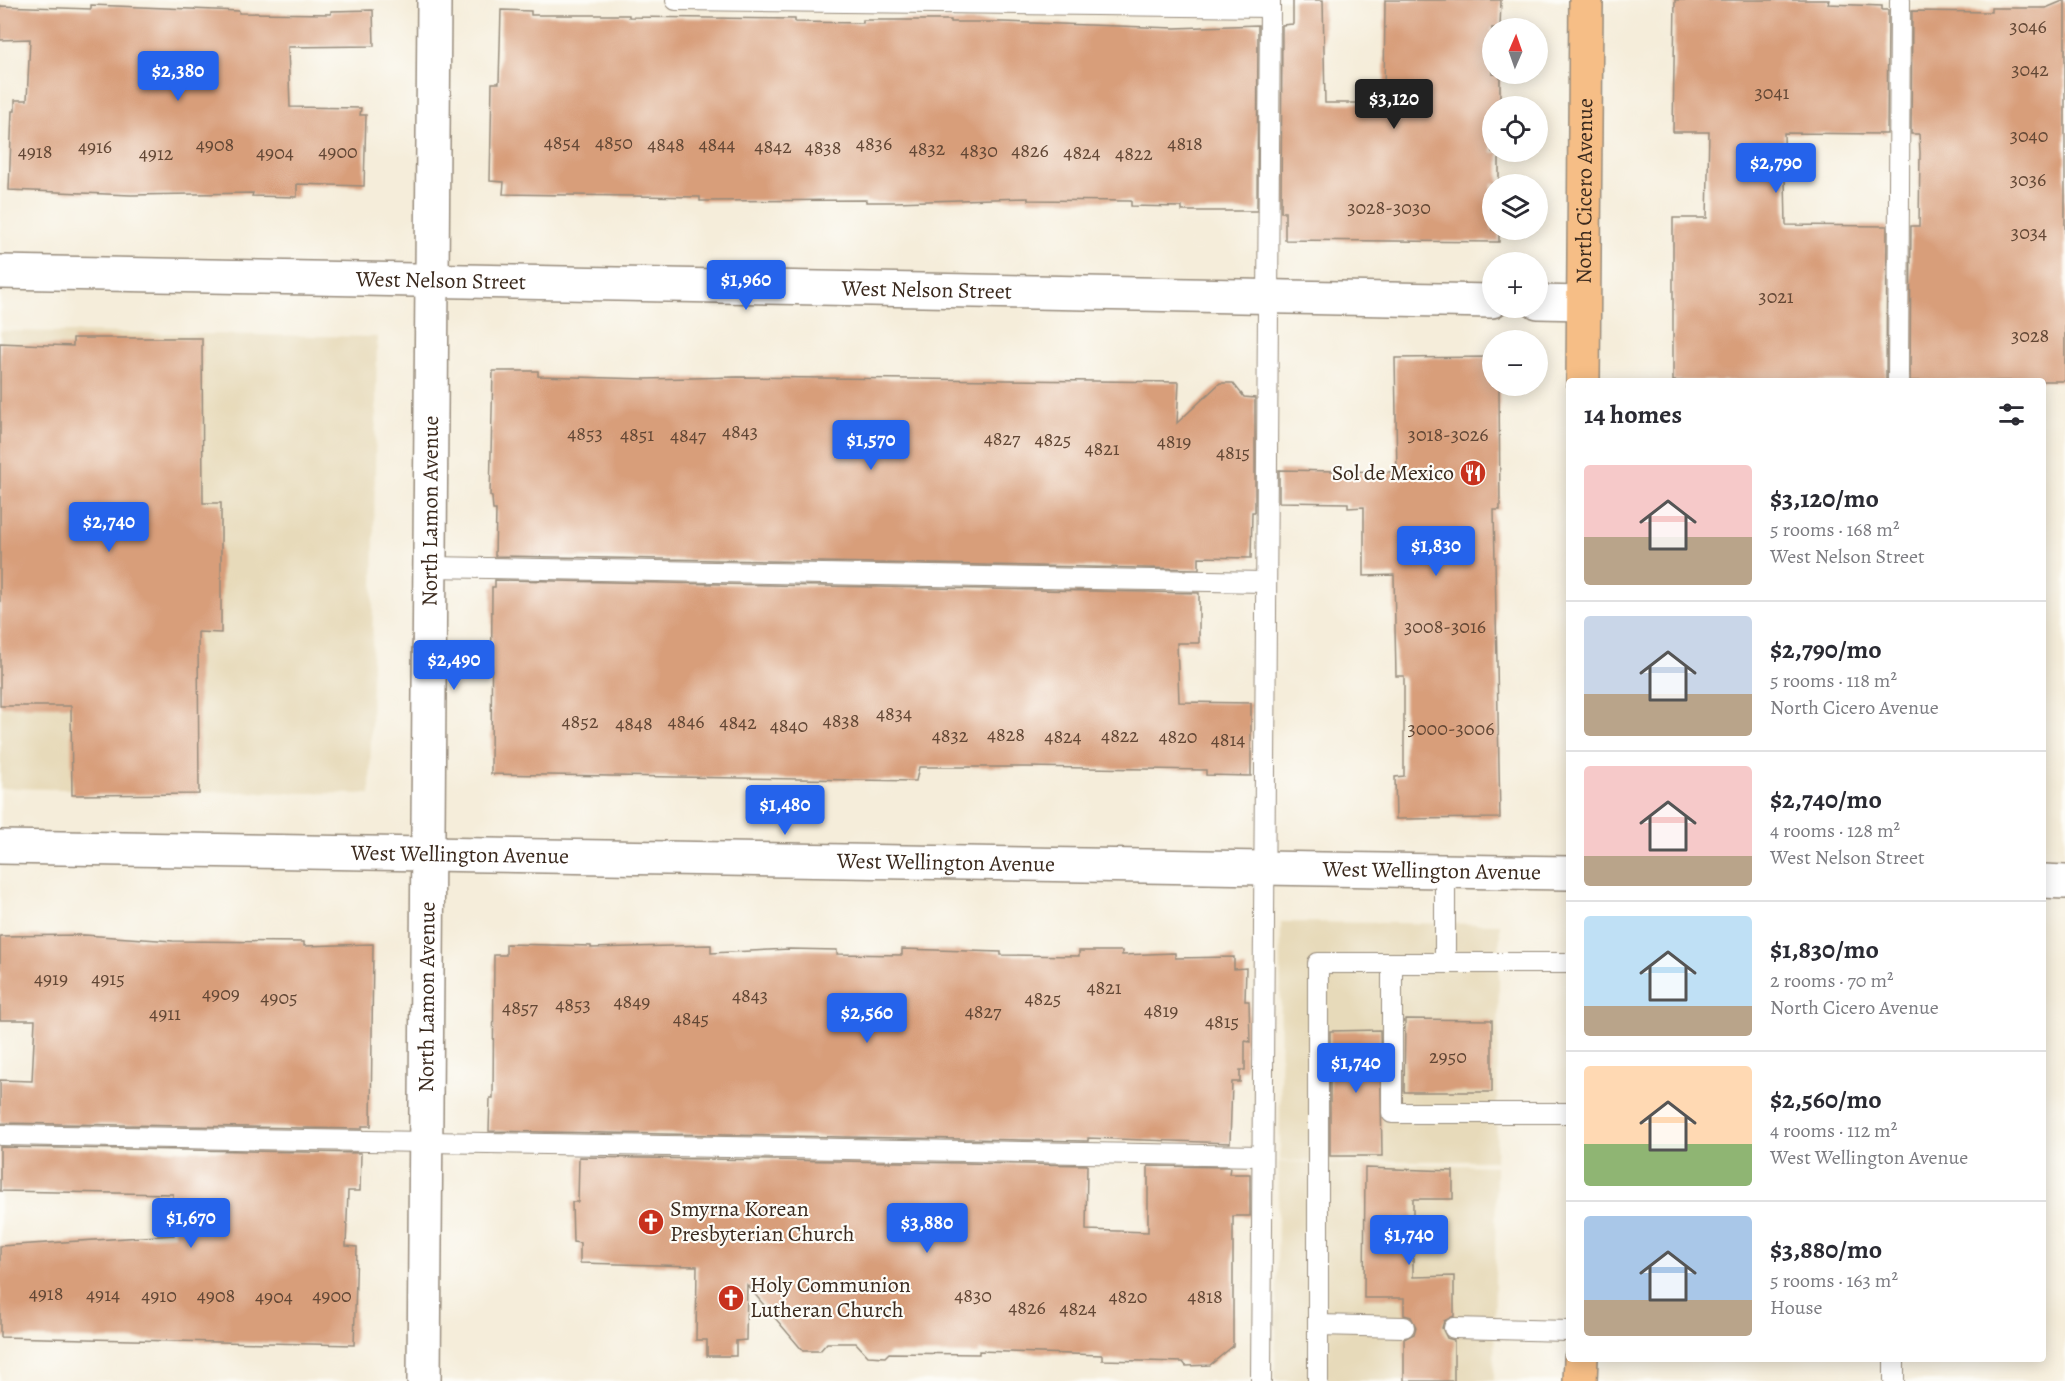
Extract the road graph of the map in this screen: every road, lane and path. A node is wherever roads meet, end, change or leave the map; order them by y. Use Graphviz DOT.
graph roads {
  1 [pos="434,0"];
  2 [pos="676,0"];
  3 [pos="1586,0"];
  4 [pos="1900,0"];
  5 [pos="1270,3"];
  6 [pos="0,272"];
  7 [pos="432,279"];
  8 [pos="1268,296"];
  9 [pos="1482,301"];
  10 [pos="1548,302"];
  11 [pos="1583,303"];
  12 [pos="1583,378"];
  13 [pos="1898,378"];
  14 [pos="430,567"];
  15 [pos="1266,582"];
  16 [pos="0,847"];
  17 [pos="428,856"];
  18 [pos="1264,868"];
  19 [pos="1445,871"];
  20 [pos="1566,873"];
  21 [pos="2046,881"];
  22 [pos="2065,882"];
  23 [pos="1392,963"];
  24 [pos="1445,963"];
  25 [pos="1566,963"];
  26 [pos="1566,1113"];
  27 [pos="0,1135"];
  28 [pos="426,1143"];
  29 [pos="1262,1156"];
  30 [pos="1318,1325"];
  31 [pos="1404,1327"];
  32 [pos="1454,1328"];
  33 [pos="1566,1331"];
  34 [pos="1581,1362"];
  35 [pos="1894,1362"];
  36 [pos="424,1381"];
  37 [pos="1261,1381"];
  38 [pos="1318,1381"];
  39 [pos="1580,1381"];
  40 [pos="1894,1381"];
  1 -- 7 [label="street, North Lamon Avenue"];
  2 -- 5 [label="lane"];
  3 -- 11 [label="main road, North Cicero Avenue"];
  4 -- 13 [label="lane"];
  5 -- 8 [label="lane"];
  6 -- 7 [label="street, West Nelson Street"];
  7 -- 8 [label="street, West Nelson Street"];
  7 -- 14 [label="street, North Lamon Avenue"];
  8 -- 9 [label="street, West Nelson Street"];
  8 -- 15 [label="lane"];
  10 -- 11 [label="street"];
  11 -- 12 [label="main road, North Cicero Avenue"];
  14 -- 15 [label="lane"];
  14 -- 17 [label="street, North Lamon Avenue"];
  15 -- 18 [label="lane"];
  16 -- 17 [label="street, West Wellington Avenue"];
  17 -- 18 [label="street, West Wellington Avenue"];
  17 -- 28 [label="street, North Lamon Avenue"];
  18 -- 19 [label="street, West Wellington Avenue"];
  18 -- 29 [label="lane"];
  19 -- 20 [label="street, West Wellington Avenue"];
  19 -- 24 [label="lane"];
  21 -- 22 [label="street"];
  23 -- 24 [label="lane"];
  23 -- 26 [label="lane"];
  23 -- 30 [label="lane"];
  24 -- 25 [label="lane"];
  27 -- 28 [label="lane"];
  28 -- 29 [label="lane"];
  28 -- 36 [label="street, North Lamon Avenue"];
  29 -- 37 [label="lane"];
  30 -- 31 [label="lane"];
  30 -- 38 [label="lane"];
  32 -- 33 [label="lane"];
  34 -- 39 [label="main road"];
  35 -- 40 [label="lane"];
}
